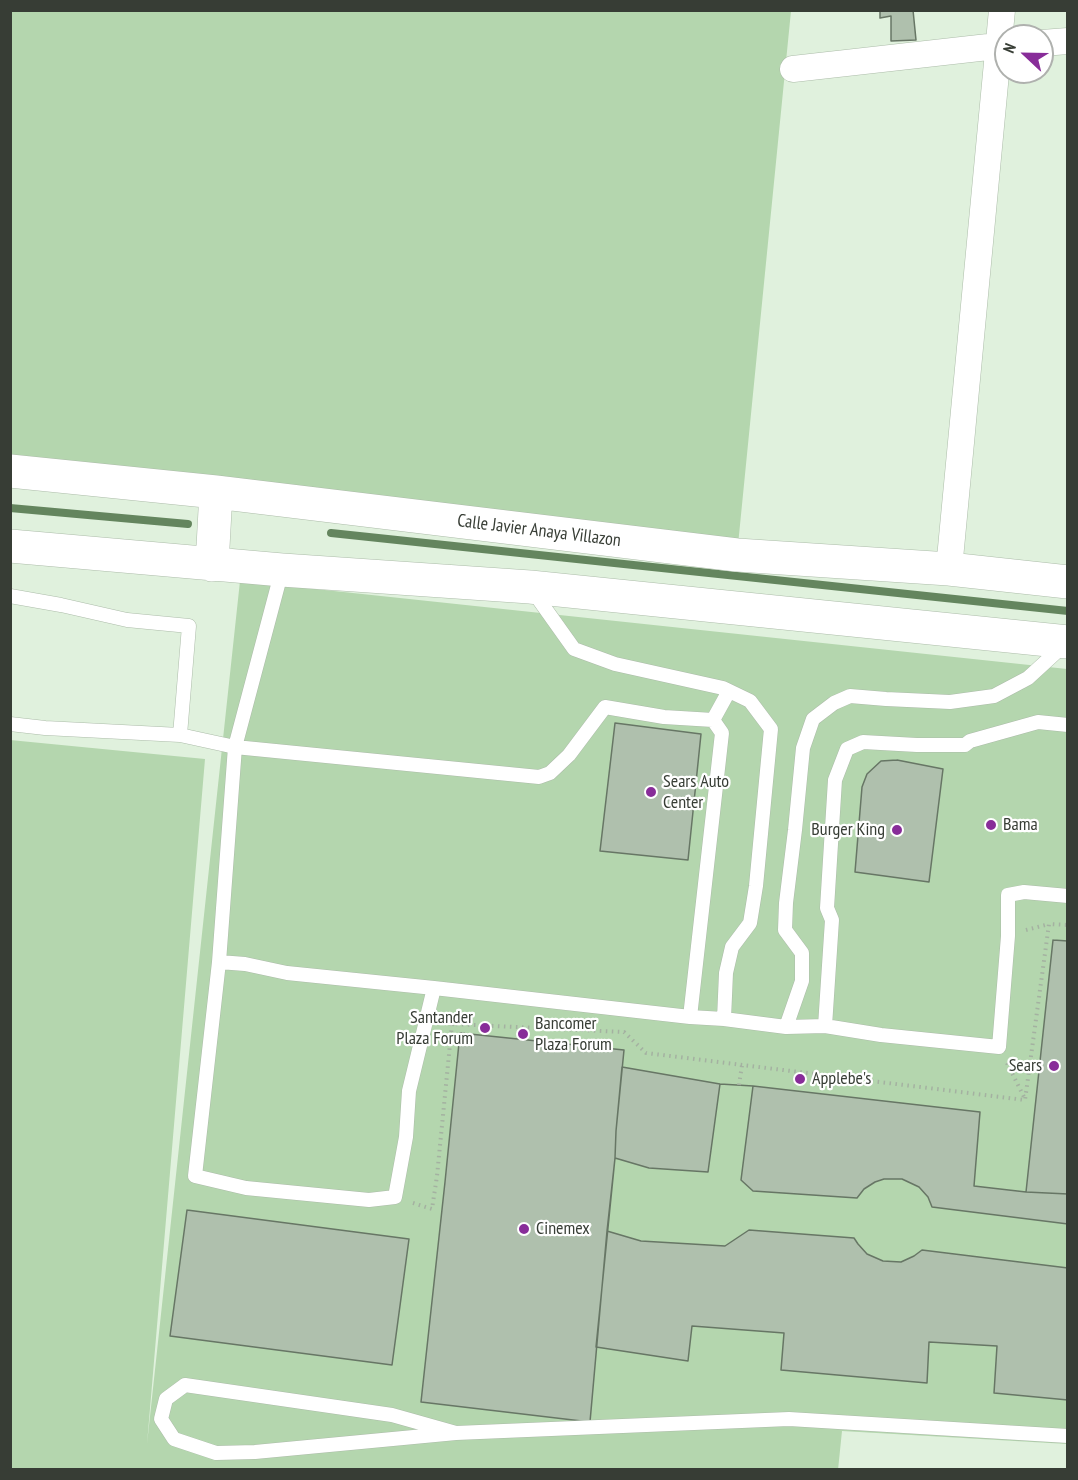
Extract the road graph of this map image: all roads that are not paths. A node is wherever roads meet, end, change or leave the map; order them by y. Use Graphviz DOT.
graph roads {
  1 [pos="994,46"];
  2 [pos="793,69"];
  3 [pos="998,84"];
  4 [pos="10,471"];
  5 [pos="216,492"];
  6 [pos="10,546"];
  7 [pos="212,565"];
  8 [pos="282,570"];
  9 [pos="949,570"];
  10 [pos="1068,582"];
  11 [pos="530,587"];
  12 [pos="10,596"];
  13 [pos="1068,642"];
  14 [pos="729,691"];
  15 [pos="712,720"];
  16 [pos="10,724"];
  17 [pos="1068,725"];
  18 [pos="180,735"];
  19 [pos="235,747"];
  20 [pos="1068,896"];
  21 [pos="219,962"];
  22 [pos="434,988"];
  23 [pos="690,1017"];
  24 [pos="724,1019"];
  25 [pos="825,1026"];
  26 [pos="786,1028"];
  27 [pos="456,1432"];
  28 [pos="1068,1436"];
  1 -- 2 [label="street"];
  3 -- 9 [label="street"];
  4 -- 5 [label="street, Calle Javier Anaya Villazon"];
  5 -- 7 [label="street"];
  5 -- 9 [label="street, Calle Javier Anaya Villazon"];
  6 -- 7 [label="street"];
  7 -- 8 [label="street"];
  8 -- 11 [label="street"];
  8 -- 19 [label="lane"];
  9 -- 10 [label="street, Calle Javier Anaya Villazon"];
  11 -- 13 [label="street"];
  11 -- 14 [label="lane"];
  12 -- 18 [label="lane"];
  13 -- 26 [label="lane"];
  14 -- 15 [label="lane"];
  14 -- 24 [label="lane"];
  15 -- 19 [label="lane"];
  15 -- 23 [label="lane"];
  16 -- 18 [label="lane"];
  17 -- 25 [label="lane"];
  18 -- 19 [label="lane"];
  19 -- 21 [label="lane"];
  20 -- 25 [label="lane"];
  21 -- 22 [label="lane"];
  21 -- 22 [label="lane"];
  22 -- 23 [label="lane"];
  23 -- 24 [label="lane"];
  24 -- 26 [label="lane"];
  25 -- 26 [label="lane"];
  27 -- 27 [label="lane"];
  27 -- 28 [label="lane"];
}
